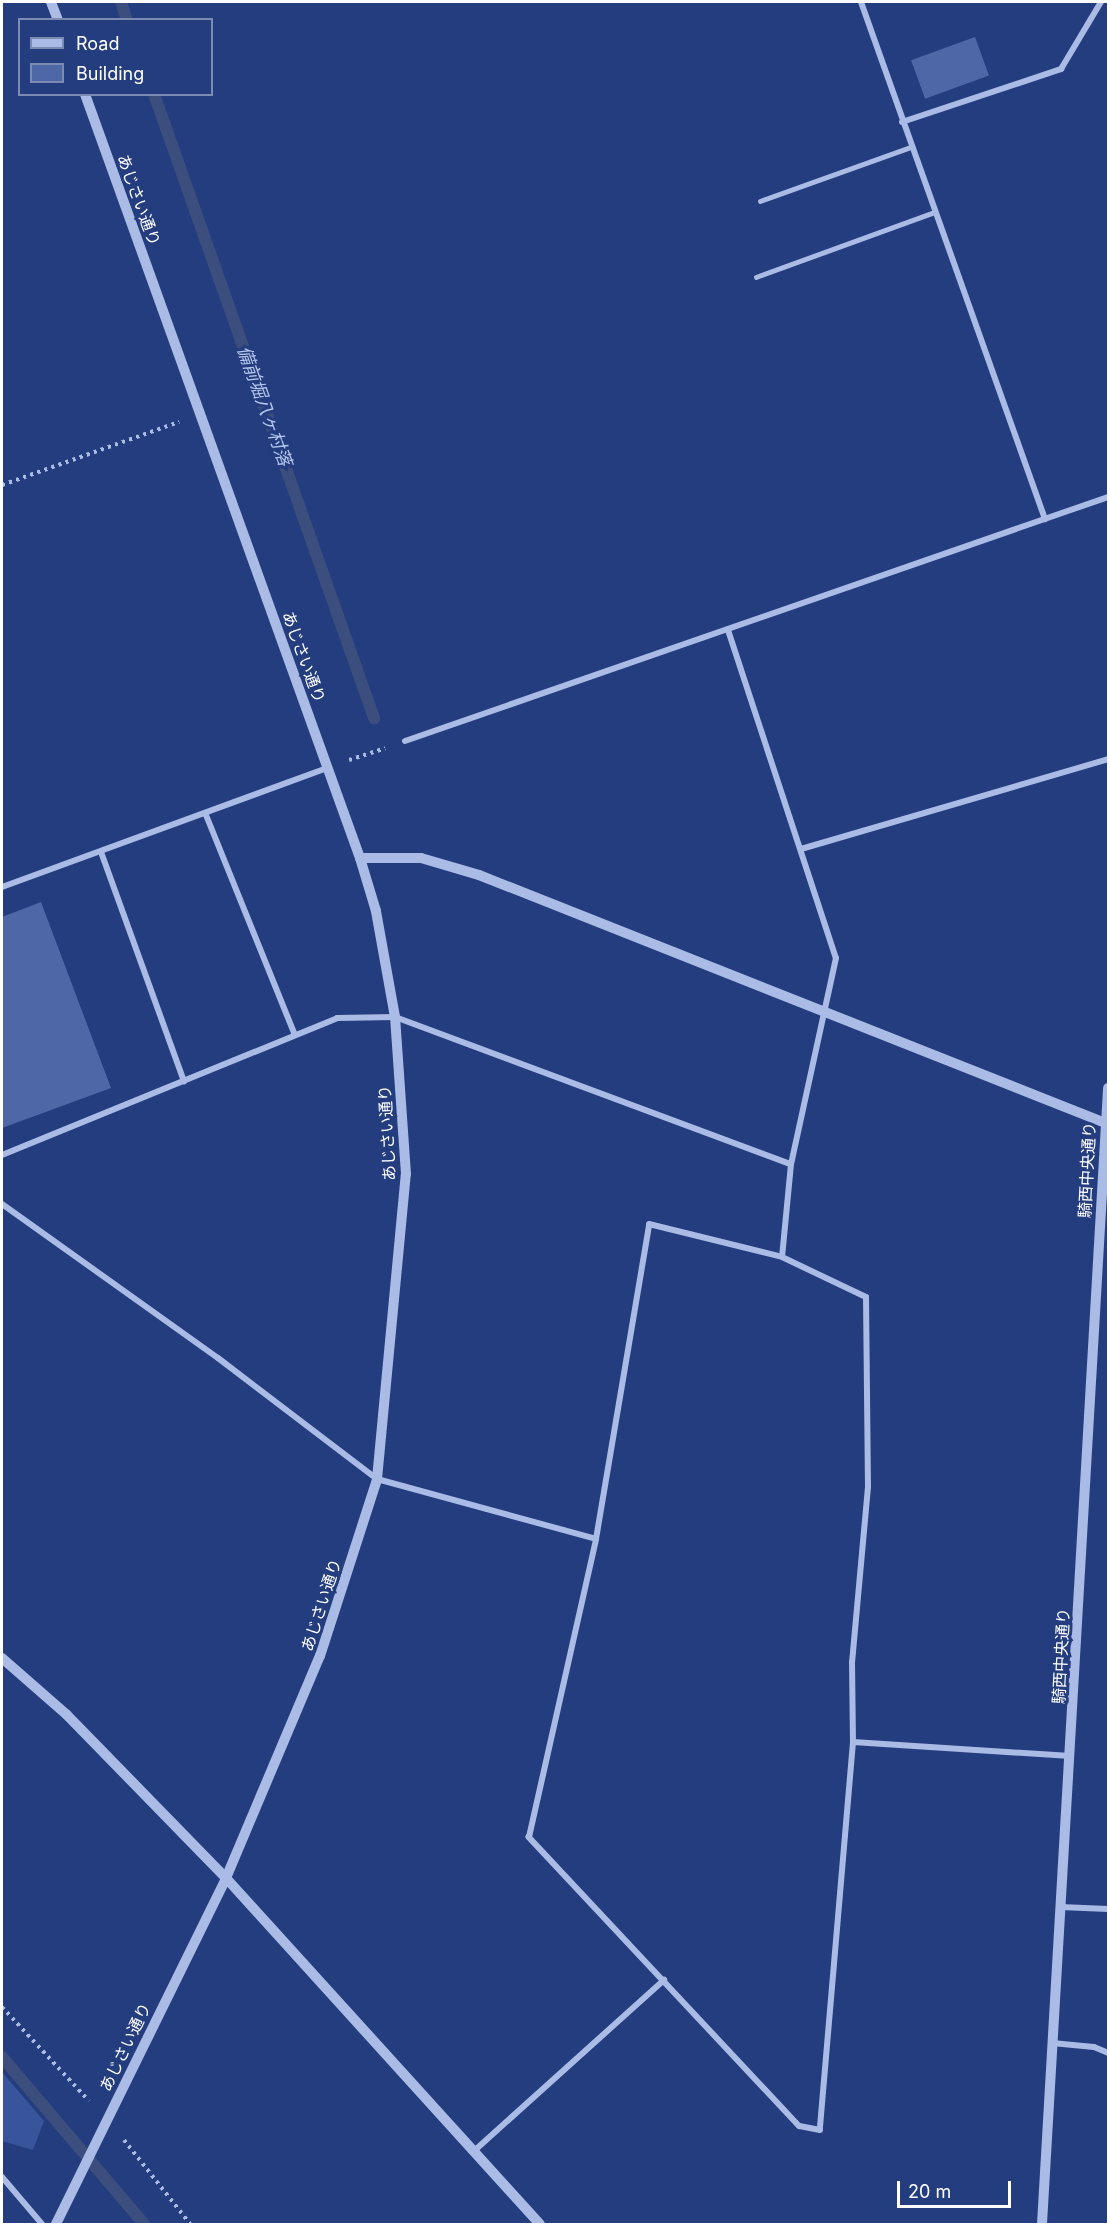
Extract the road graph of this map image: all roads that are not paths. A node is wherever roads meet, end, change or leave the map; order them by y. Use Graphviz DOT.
graph roads {
  1 [pos="51,2"];
  2 [pos="861,2"];
  3 [pos="1101,2"];
  4 [pos="57,18"];
  5 [pos="86,96"];
  6 [pos="902,122"];
  7 [pos="911,147"];
  8 [pos="760,201"];
  9 [pos="934,212"];
  10 [pos="756,278"];
  11 [pos="1108,497"];
  12 [pos="1045,519"];
  13 [pos="728,630"];
  14 [pos="405,741"];
  15 [pos="1108,759"];
  16 [pos="328,768"];
  17 [pos="206,815"];
  18 [pos="801,849"];
  19 [pos="101,852"];
  20 [pos="360,858"];
  21 [pos="2,887"];
  22 [pos="822,1014"];
  23 [pos="395,1017"];
  24 [pos="295,1035"];
  25 [pos="184,1081"];
  26 [pos="1108,1088"];
  27 [pos="1107,1123"];
  28 [pos="2,1155"];
  29 [pos="791,1164"];
  30 [pos="2,1204"];
  31 [pos="782,1257"];
  32 [pos="377,1479"];
  33 [pos="596,1539"];
  34 [pos="2,1658"];
  35 [pos="853,1742"];
  36 [pos="1071,1756"];
  37 [pos="226,1878"];
  38 [pos="1060,1907"];
  39 [pos="1108,1909"];
  40 [pos="664,1980"];
  41 [pos="1052,2043"];
  42 [pos="1108,2053"];
  43 [pos="474,2151"];
  44 [pos="2,2177"];
  45 [pos="42,2224"];
  46 [pos="56,2224"];
  47 [pos="540,2224"];
  48 [pos="1042,2224"];
  1 -- 4 [label="street"];
  2 -- 6 [label="street"];
  3 -- 6 [label="street"];
  5 -- 16 [label="street, あじさい通り"];
  6 -- 7 [label="street"];
  7 -- 8 [label="lane"];
  7 -- 9 [label="street"];
  9 -- 10 [label="lane"];
  9 -- 12 [label="street"];
  11 -- 12 [label="street"];
  12 -- 13 [label="street"];
  13 -- 14 [label="street"];
  13 -- 18 [label="street"];
  15 -- 18 [label="street"];
  16 -- 17 [label="street"];
  16 -- 20 [label="street, あじさい通り"];
  17 -- 19 [label="street"];
  17 -- 24 [label="street"];
  18 -- 22 [label="street"];
  19 -- 21 [label="street"];
  19 -- 25 [label="street"];
  20 -- 22 [label="street"];
  20 -- 23 [label="street, あじさい通り"];
  22 -- 27 [label="street"];
  22 -- 29 [label="street"];
  23 -- 24 [label="street"];
  23 -- 29 [label="street"];
  23 -- 32 [label="street, あじさい通り"];
  24 -- 25 [label="street"];
  25 -- 28 [label="street"];
  26 -- 27 [label="street, 騎西中央通り"];
  27 -- 36 [label="street, 騎西中央通り"];
  29 -- 31 [label="street"];
  30 -- 32 [label="street"];
  31 -- 33 [label="street"];
  31 -- 35 [label="street"];
  32 -- 33 [label="street"];
  32 -- 37 [label="street, あじさい通り"];
  33 -- 40 [label="street"];
  34 -- 37 [label="street"];
  35 -- 36 [label="street"];
  35 -- 40 [label="street"];
  36 -- 38 [label="street, 騎西中央通り"];
  37 -- 43 [label="street"];
  37 -- 46 [label="street, あじさい通り"];
  38 -- 39 [label="street"];
  38 -- 41 [label="street, 騎西中央通り"];
  40 -- 43 [label="street"];
  41 -- 42 [label="street"];
  41 -- 48 [label="street, 騎西中央通り"];
  43 -- 47 [label="street"];
  44 -- 45 [label="street"];
}
